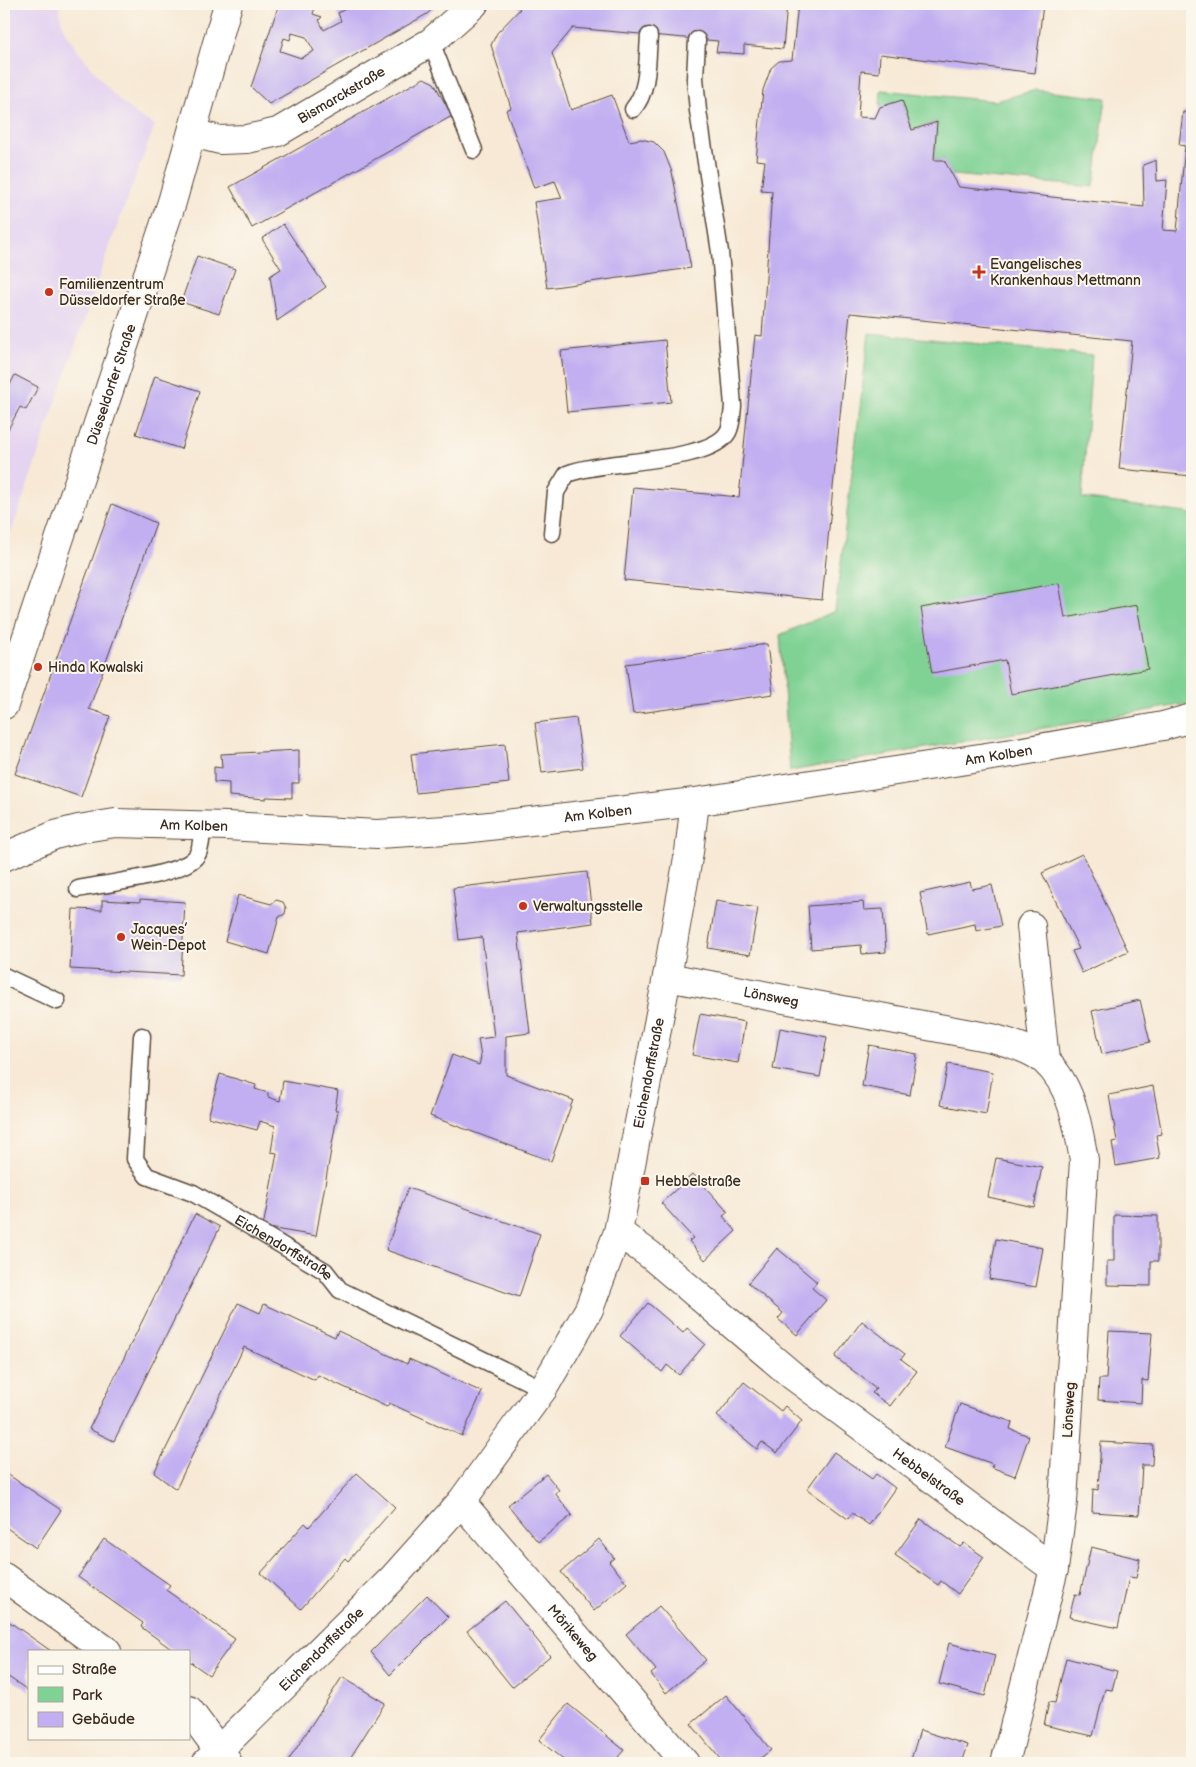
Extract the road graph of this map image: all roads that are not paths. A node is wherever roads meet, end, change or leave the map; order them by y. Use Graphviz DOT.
graph roads {
  1 [pos="228,4"];
  2 [pos="474,4"];
  3 [pos="649,36"];
  4 [pos="698,40"];
  5 [pos="431,42"];
  6 [pos="633,109"];
  7 [pos="192,134"];
  8 [pos="474,150"];
  9 [pos="552,533"];
  10 [pos="4,705"];
  11 [pos="1192,718"];
  12 [pos="695,802"];
  13 [pos="203,825"];
  14 [pos="4,857"];
  15 [pos="78,889"];
  16 [pos="1031,926"];
  17 [pos="4,976"];
  18 [pos="667,977"];
  19 [pos="57,1001"];
  20 [pos="142,1036"];
  21 [pos="1045,1060"];
  22 [pos="618,1232"];
  23 [pos="543,1389"];
  24 [pos="461,1502"];
  25 [pos="1054,1569"];
  26 [pos="4,1577"];
  27 [pos="106,1650"];
  28 [pos="190,1712"];
  29 [pos="218,1759"];
  30 [pos="684,1763"];
  31 [pos="1005,1763"];
  1 -- 7 [label="street, Düsseldorfer Straße"];
  2 -- 5 [label="street, Bismarckstraße"];
  3 -- 6 [label="lane"];
  4 -- 9 [label="lane"];
  5 -- 7 [label="street, Bismarckstraße"];
  5 -- 8 [label="lane"];
  7 -- 10 [label="street, Düsseldorfer Straße"];
  11 -- 12 [label="street, Am Kolben"];
  12 -- 13 [label="street, Am Kolben"];
  12 -- 18 [label="street"];
  13 -- 14 [label="street, Am Kolben"];
  13 -- 15 [label="lane"];
  16 -- 21 [label="street, Lönsweg"];
  17 -- 19 [label="lane"];
  18 -- 21 [label="street, Lönsweg"];
  18 -- 22 [label="street, Eichendorffstraße"];
  20 -- 23 [label="lane, Eichendorffstraße"];
  21 -- 25 [label="street, Lönsweg"];
  22 -- 23 [label="street, Eichendorffstraße"];
  22 -- 25 [label="street, Hebbelstraße"];
  23 -- 24 [label="street, Eichendorffstraße"];
  24 -- 29 [label="street, Eichendorffstraße"];
  24 -- 30 [label="street, Mörikeweg"];
  25 -- 31 [label="street, Lönsweg"];
  26 -- 27 [label="street"];
  28 -- 29 [label="street"];
}
